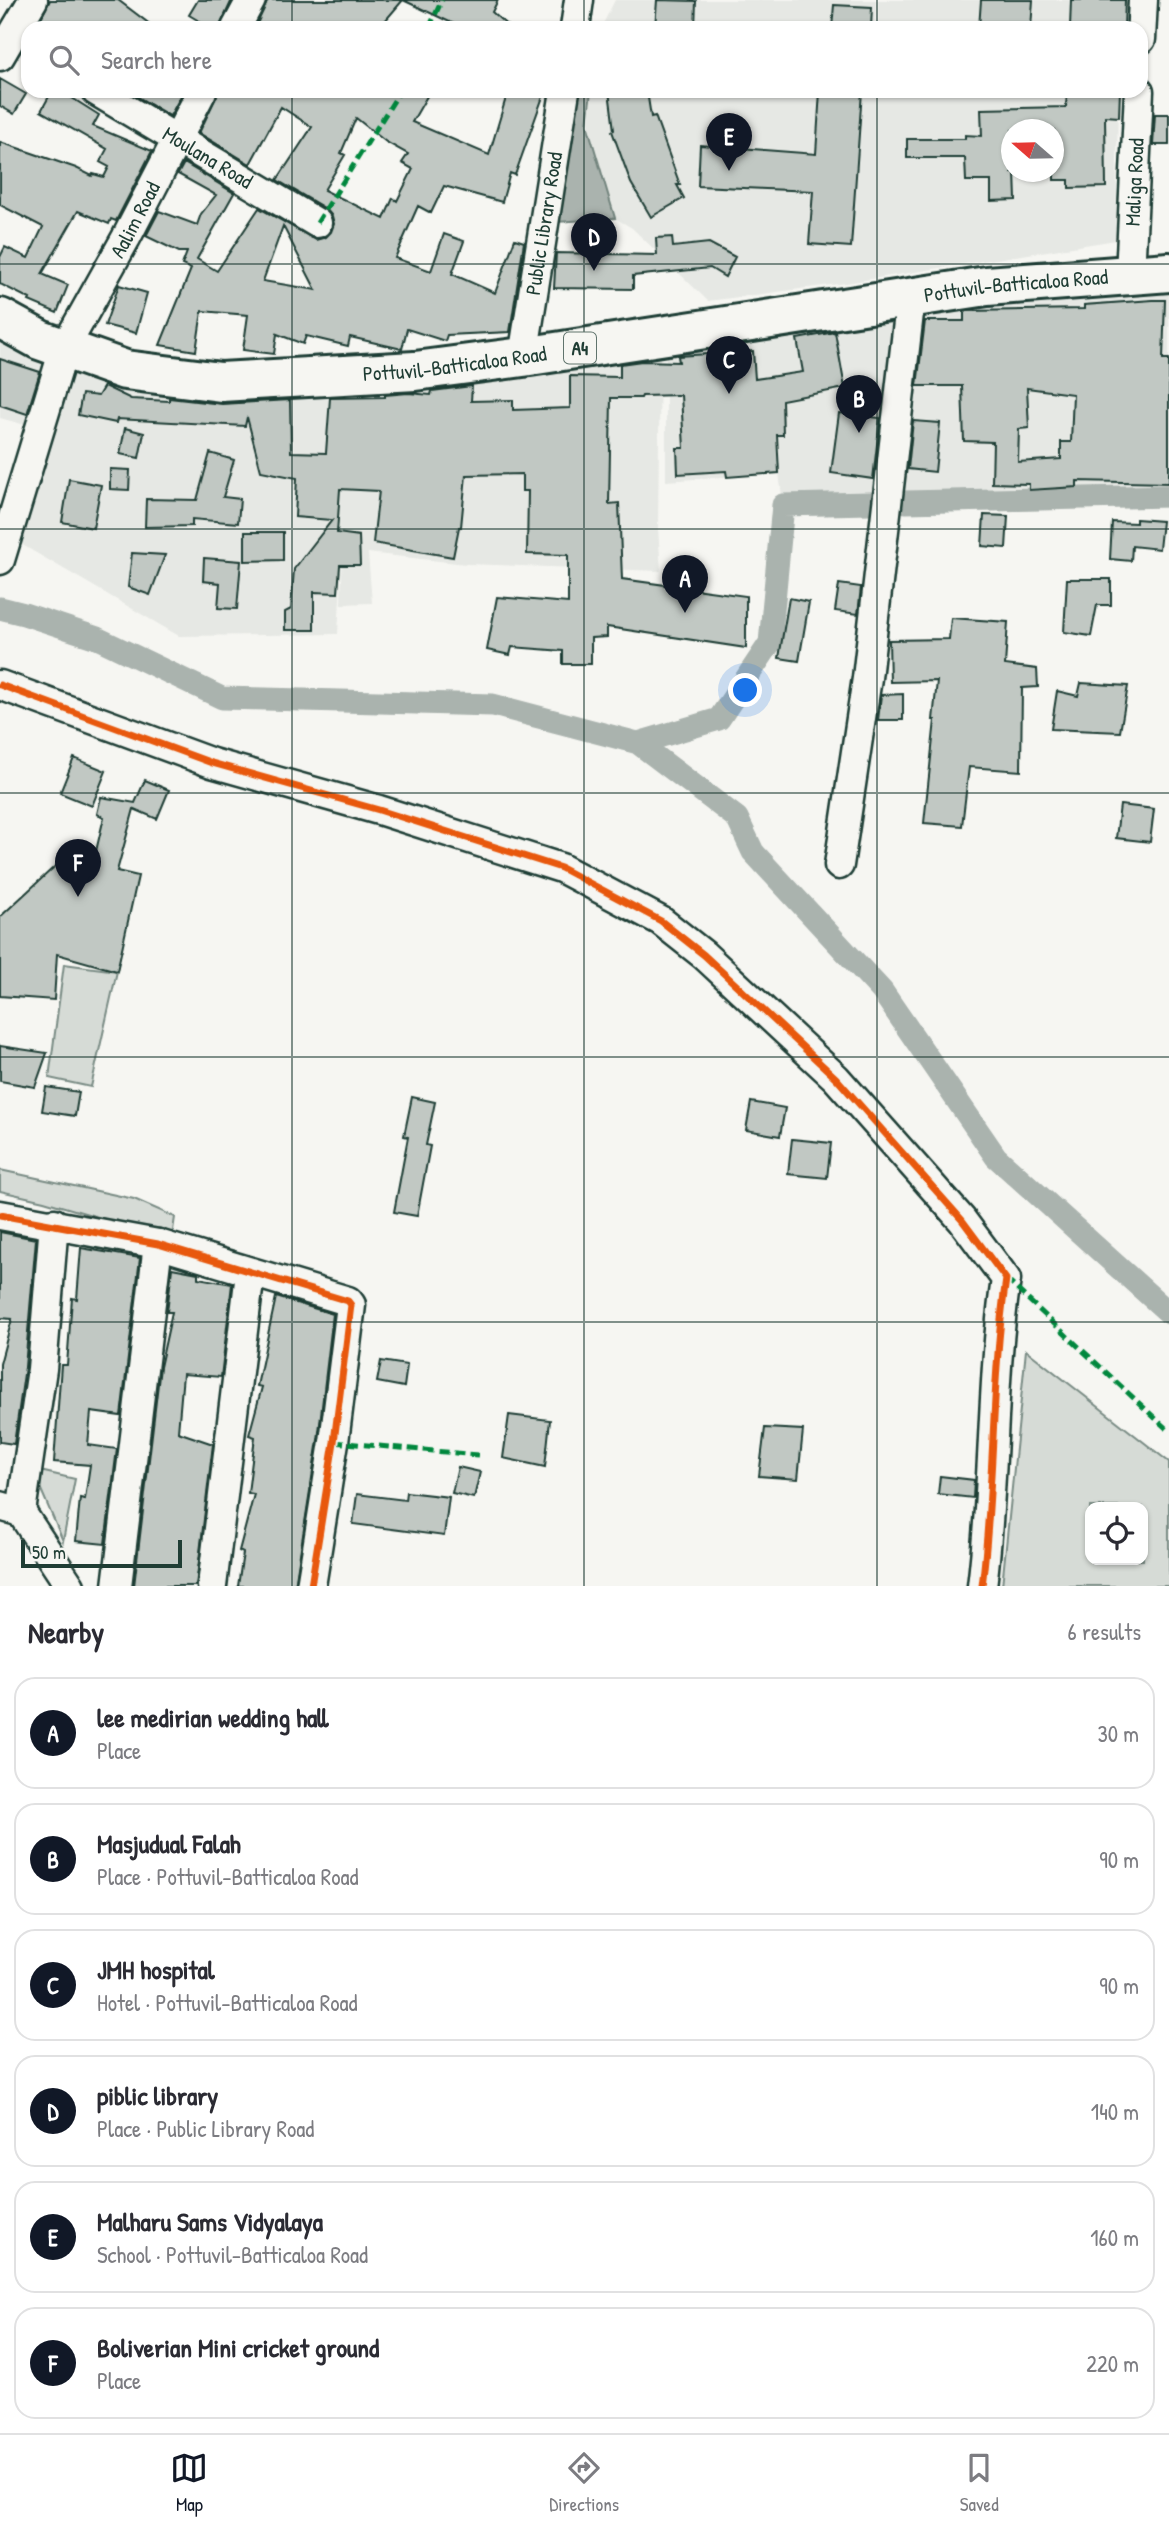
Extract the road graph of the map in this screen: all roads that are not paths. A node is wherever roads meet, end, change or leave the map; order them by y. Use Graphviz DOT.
graph roads {
  1 [pos="33,0"];
  2 [pos="251,0"];
  3 [pos="579,0"];
  4 [pos="1143,0"];
  5 [pos="25,21"];
  6 [pos="240,21"];
  7 [pos="576,21"];
  8 [pos="1142,21"];
  9 [pos="21,30"];
  10 [pos="13,50"];
  11 [pos="108,98"];
  12 [pos="198,98"];
  13 [pos="564,98"];
  14 [pos="1139,98"];
  15 [pos="177,138"];
  16 [pos="317,223"];
  17 [pos="1169,272"];
  18 [pos="1130,275"];
  19 [pos="911,296"];
  20 [pos="0,318"];
  21 [pos="64,349"];
  22 [pos="523,357"];
  23 [pos="0,560"];
  24 [pos="0,685"];
  25 [pos="839,865"];
  26 [pos="0,1215"];
  27 [pos="54,1223"];
  28 [pos="158,1244"];
  29 [pos="250,1273"];
  30 [pos="10,1509"];
  31 [pos="70,1586"];
  32 [pos="117,1586"];
  33 [pos="212,1586"];
  34 [pos="311,1586"];
  35 [pos="982,1586"];
  1 -- 5 [label="street"];
  2 -- 6 [label="street"];
  3 -- 7 [label="street"];
  4 -- 8 [label="street"];
  9 -- 10 [label="street"];
  11 -- 15 [label="street, Moulana Road"];
  12 -- 15 [label="street, Aalim Road"];
  13 -- 22 [label="street, Public Library Road"];
  14 -- 18 [label="street, Maliga Road"];
  15 -- 16 [label="street, Moulana Road"];
  15 -- 21 [label="street, Aalim Road"];
  17 -- 18 [label="highway, Pottuvil-Batticaloa Road / A4"];
  18 -- 19 [label="highway, Pottuvil-Batticaloa Road / A4"];
  19 -- 22 [label="highway, Pottuvil-Batticaloa Road / A4"];
  19 -- 25 [label="street"];
  20 -- 21 [label="highway, Pottuvil-Batticaloa Road / A4"];
  21 -- 22 [label="highway, Pottuvil-Batticaloa Road / A4"];
  21 -- 23 [label="street, Aalim Road"];
  24 -- 35 [label="street"];
  26 -- 27 [label="street"];
  27 -- 28 [label="street"];
  27 -- 30 [label="street"];
  28 -- 29 [label="street"];
  28 -- 32 [label="street"];
  29 -- 33 [label="street"];
  29 -- 34 [label="street"];
  30 -- 31 [label="street"];
}
